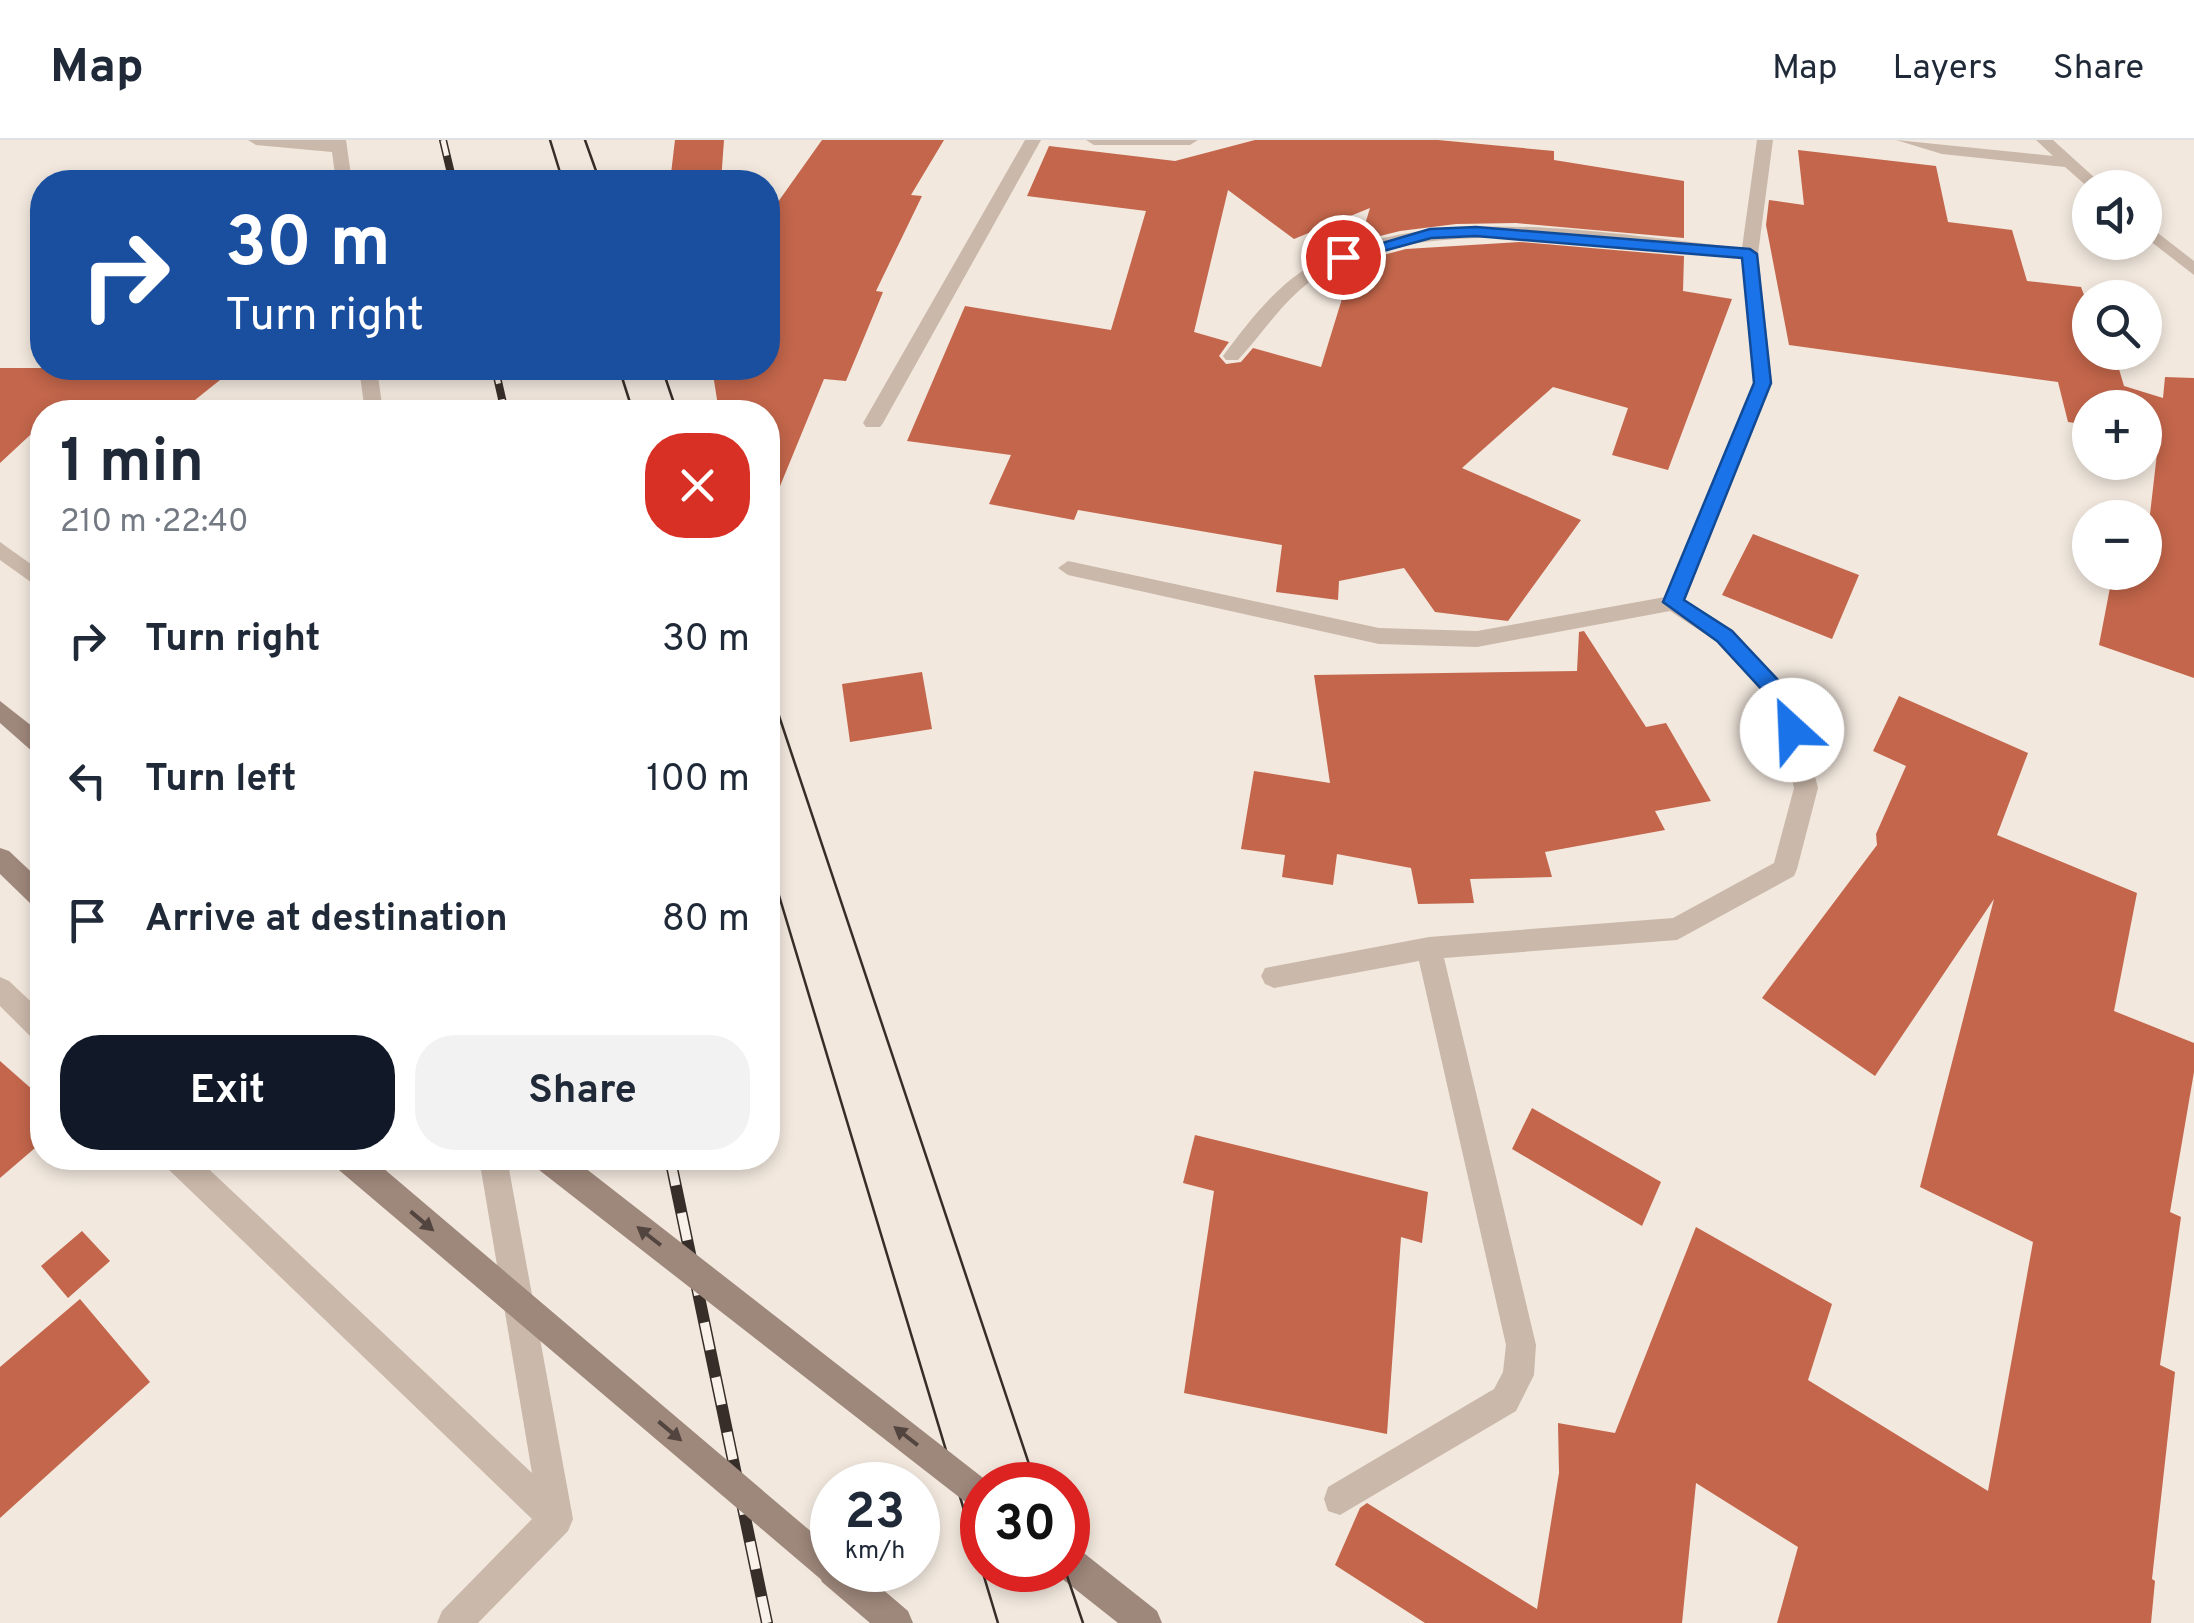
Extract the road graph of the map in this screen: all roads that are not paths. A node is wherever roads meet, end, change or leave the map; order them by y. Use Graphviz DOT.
graph roads {
  1 [pos="256,140"];
  2 [pos="1033,140"];
  3 [pos="1094,140"];
  4 [pos="1190,140"];
  5 [pos="1765,140"];
  6 [pos="1904,140"];
  7 [pos="2044,140"];
  8 [pos="338,144"];
  9 [pos="2070,163"];
  10 [pos="342,170"];
  11 [pos="2078,170"];
  12 [pos="2162,243"];
  13 [pos="1750,254"];
  14 [pos="2194,270"];
  15 [pos="1232,356"];
  16 [pos="873,423"];
  17 [pos="0,549"];
  18 [pos="1068,568"];
  19 [pos="30,573"];
  20 [pos="1673,602"];
  21 [pos="0,710"];
  22 [pos="30,736"];
  23 [pos="0,858"];
  24 [pos="30,887"];
  25 [pos="1429,948"];
  26 [pos="1274,976"];
  27 [pos="0,988"];
  28 [pos="30,1017"];
  29 [pos="190,1170"];
  30 [pos="362,1170"];
  31 [pos="495,1170"];
  32 [pos="563,1170"];
  33 [pos="960,1479"];
  34 [pos="1340,1499"];
  35 [pos="556,1519"];
  36 [pos="810,1550"];
  37 [pos="1090,1579"];
  38 [pos="859,1592"];
  39 [pos="454,1623"];
  40 [pos="896,1623"];
  41 [pos="1146,1623"];
  1 -- 8 [label="street"];
  2 -- 16 [label="street"];
  3 -- 4 [label="street"];
  5 -- 13 [label="street"];
  6 -- 9 [label="street"];
  7 -- 9 [label="street"];
  8 -- 10 [label="street"];
  9 -- 11 [label="street"];
  12 -- 14 [label="street"];
  13 -- 15 [label="street"];
  13 -- 20 [label="street"];
  17 -- 19 [label="street"];
  18 -- 20 [label="street"];
  20 -- 25 [label="street"];
  21 -- 22 [label="main road"];
  23 -- 24 [label="main road"];
  25 -- 26 [label="street"];
  25 -- 34 [label="street"];
  27 -- 28 [label="street"];
  29 -- 35 [label="street"];
  30 -- 36 [label="main road, one-way, bridge"];
  31 -- 35 [label="street"];
  33 -- 32 [label="main road, one-way, bridge"];
  35 -- 39 [label="street"];
  37 -- 41 [label="main road"];
  38 -- 40 [label="main road"];
}
